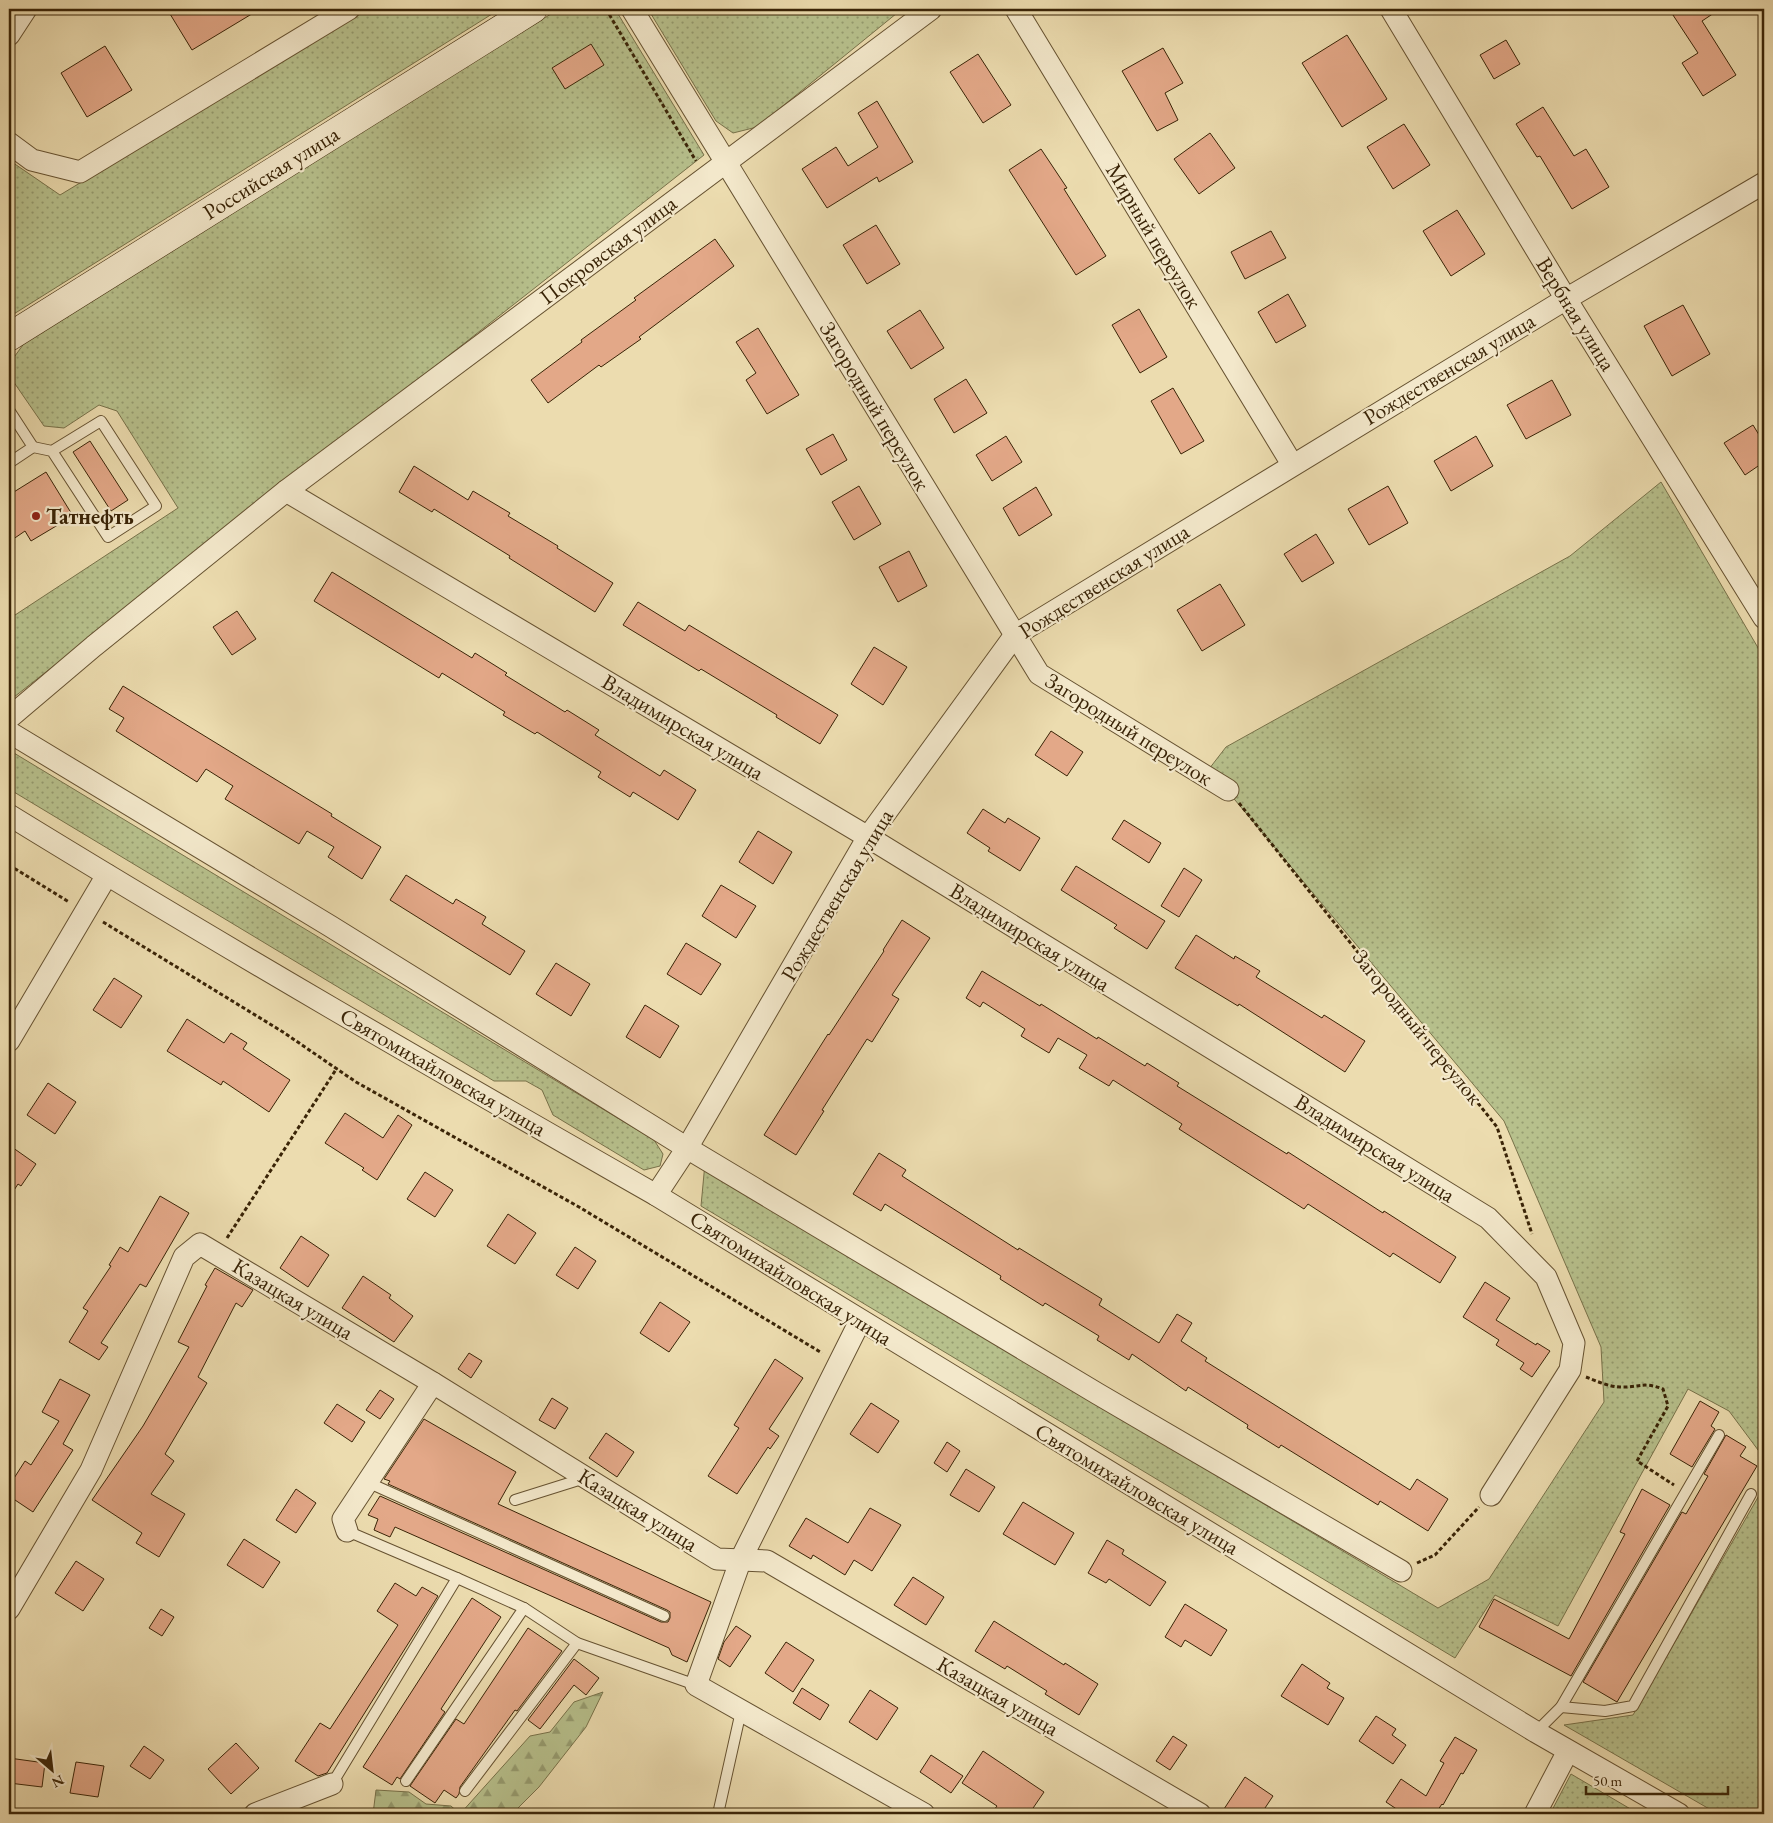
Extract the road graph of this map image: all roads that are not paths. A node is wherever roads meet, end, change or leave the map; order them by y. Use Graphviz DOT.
graph roads {
  1 [pos="26,9"];
  2 [pos="349,9"];
  3 [pos="533,9"];
  4 [pos="632,9"];
  5 [pos="931,9"];
  6 [pos="1016,9"];
  7 [pos="1391,9"];
  8 [pos="9,35"];
  9 [pos="9,143"];
  10 [pos="726,162"];
  11 [pos="1764,183"];
  12 [pos="1566,299"];
  13 [pos="9,337"];
  14 [pos="9,410"];
  15 [pos="33,447"];
  16 [pos="52,451"];
  17 [pos="9,463"];
  18 [pos="1292,464"];
  19 [pos="286,491"];
  20 [pos="1764,618"];
  21 [pos="1015,635"];
  22 [pos="9,718"];
  23 [pos="9,732"];
  24 [pos="1228,790"];
  25 [pos="9,814"];
  26 [pos="868,837"];
  27 [pos="107,875"];
  28 [pos="9,1041"];
  29 [pos="686,1148"];
  30 [pos="656,1195"];
  31 [pos="860,1321"];
  32 [pos="433,1383"];
  33 [pos="1719,1435"];
  34 [pos="586,1478"];
  35 [pos="367,1482"];
  36 [pos="1751,1494"];
  37 [pos="1491,1495"];
  38 [pos="515,1500"];
  39 [pos="347,1531"];
  40 [pos="741,1559"];
  41 [pos="1401,1571"];
  42 [pos="457,1578"];
  43 [pos="524,1608"];
  44 [pos="9,1609"];
  45 [pos="664,1616"];
  46 [pos="577,1643"];
  47 [pos="696,1686"];
  48 [pos="1561,1708"];
  49 [pos="741,1711"];
  50 [pos="1536,1732"];
  51 [pos="1568,1751"];
  52 [pos="406,1781"];
  53 [pos="332,1784"];
  54 [pos="465,1791"];
  55 [pos="255,1814"];
  56 [pos="718,1814"];
  57 [pos="924,1814"];
  58 [pos="1200,1814"];
  59 [pos="1535,1814"];
  60 [pos="1679,1814"];
  1 -- 8 [label="street"];
  2 -- 9 [label="street"];
  3 -- 13 [label="main road, Российская улица"];
  4 -- 10 [label="street, Загородный переулок"];
  5 -- 10 [label="street, Покровская улица"];
  6 -- 18 [label="street, Мирный переулок"];
  7 -- 12 [label="street, Вербная улица"];
  10 -- 19 [label="street, Покровская улица"];
  10 -- 21 [label="street, Загородный переулок"];
  11 -- 12 [label="street, Рождественская улица"];
  12 -- 18 [label="street, Рождественская улица"];
  12 -- 20 [label="street, Вербная улица"];
  14 -- 15 [label="lane"];
  15 -- 16 [label="lane"];
  15 -- 17 [label="lane"];
  16 -- 16 [label="lane"];
  18 -- 21 [label="street, Рождественская улица"];
  19 -- 22 [label="street, Покровская улица"];
  19 -- 26 [label="street, Владимирская улица"];
  21 -- 24 [label="street, Загородный переулок"];
  21 -- 26 [label="street, Рождественская улица"];
  23 -- 29 [label="street"];
  25 -- 27 [label="street, Святомихайловская улица"];
  26 -- 29 [label="street, Рождественская улица"];
  26 -- 37 [label="street, Владимирская улица"];
  27 -- 28 [label="street"];
  27 -- 30 [label="street, Святомихайловская улица"];
  29 -- 30 [label="street, Рождественская улица"];
  29 -- 41 [label="street"];
  30 -- 31 [label="street, Святомихайловская улица"];
  31 -- 40 [label="street"];
  31 -- 50 [label="street, Святомихайловская улица"];
  32 -- 34 [label="street, Казацкая улица"];
  32 -- 35 [label="street"];
  32 -- 44 [label="street, Казацкая улица"];
  33 -- 48 [label="lane"];
  34 -- 38 [label="lane"];
  34 -- 40 [label="street, Казацкая улица"];
  35 -- 39 [label="street"];
  35 -- 45 [label="lane"];
  36 -- 48 [label="lane"];
  39 -- 42 [label="lane"];
  40 -- 47 [label="street"];
  40 -- 58 [label="street, Казацкая улица"];
  42 -- 43 [label="lane"];
  42 -- 53 [label="lane"];
  43 -- 46 [label="lane"];
  43 -- 52 [label="lane"];
  46 -- 47 [label="lane"];
  46 -- 54 [label="lane"];
  47 -- 49 [label="street"];
  48 -- 50 [label="lane"];
  49 -- 56 [label="lane"];
  49 -- 57 [label="street"];
  50 -- 51 [label="street, Святомихайловская улица"];
  51 -- 59 [label="street"];
  51 -- 60 [label="street, Святомихайловская улица"];
  53 -- 55 [label="street"];
}
